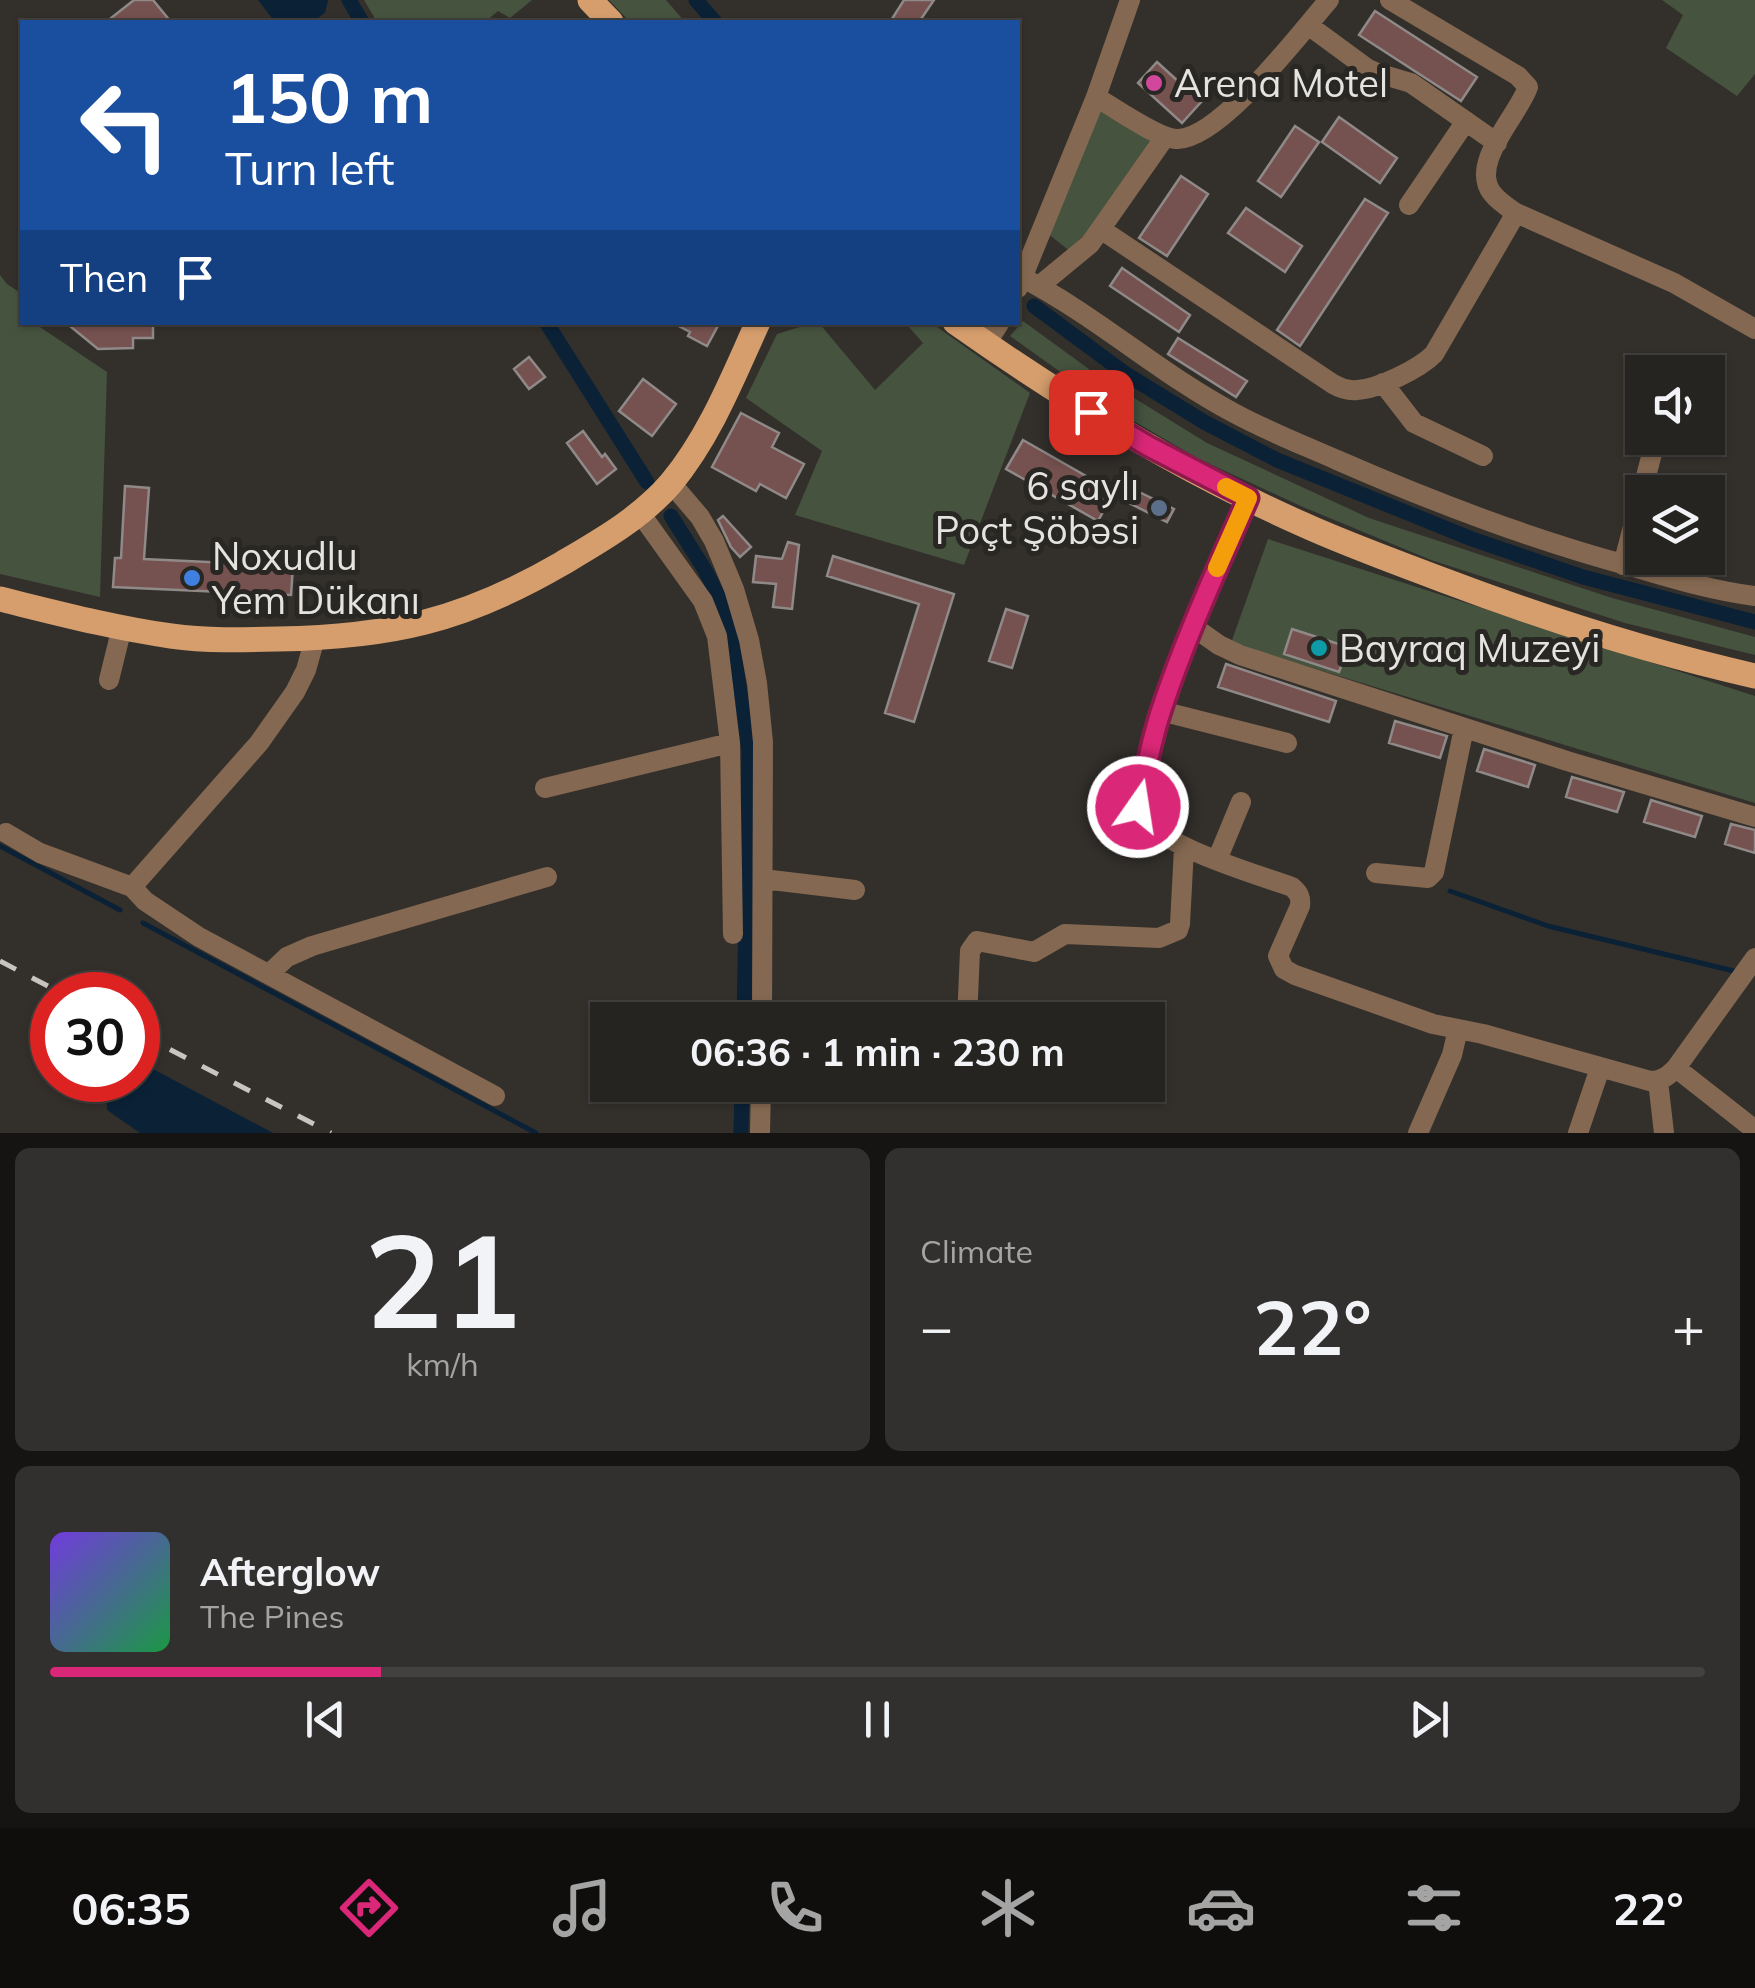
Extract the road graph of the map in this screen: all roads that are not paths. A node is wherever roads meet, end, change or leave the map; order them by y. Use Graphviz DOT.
graph roads {
  1 [pos="590,0"];
  2 [pos="1130,0"];
  3 [pos="1329,0"];
  4 [pos="1390,0"];
  5 [pos="609,20"];
  6 [pos="1308,24"];
  7 [pos="1096,97"];
  8 [pos="1466,122"];
  9 [pos="1165,137"];
  10 [pos="1496,143"];
  11 [pos="1409,205"];
  12 [pos="1516,213"];
  13 [pos="1102,230"];
  14 [pos="1027,284"];
  15 [pos="757,325"];
  16 [pos="964,325"];
  17 [pos="1755,329"];
  18 [pos="993,334"];
  19 [pos="1383,383"];
  20 [pos="1652,455"];
  21 [pos="1483,456"];
  22 [pos="671,483"];
  23 [pos="1248,498"];
  24 [pos="640,513"];
  25 [pos="1623,565"];
  26 [pos="1755,596"];
  27 [pos="0,599"];
  28 [pos="1192,626"];
  29 [pos="122,627"];
  30 [pos="314,638"];
  31 [pos="1755,676"];
  32 [pos="110,680"];
  33 [pos="1161,710"];
  34 [pos="1464,728"];
  35 [pos="730,743"];
  36 [pos="1287,743"];
  37 [pos="544,788"];
  38 [pos="1240,802"];
  39 [pos="1755,817"];
  40 [pos="6,833"];
  41 [pos="1184,848"];
  42 [pos="1218,860"];
  43 [pos="1376,873"];
  44 [pos="546,877"];
  45 [pos="762,878"];
  46 [pos="132,888"];
  47 [pos="855,890"];
  48 [pos="733,934"];
  49 [pos="1755,958"];
  50 [pos="268,974"];
  51 [pos="762,1002"];
  52 [pos="968,1002"];
  53 [pos="1458,1029"];
  54 [pos="1600,1068"];
  55 [pos="1676,1068"];
  56 [pos="1658,1081"];
  57 [pos="495,1096"];
  58 [pos="761,1102"];
  59 [pos="1755,1130"];
  60 [pos="760,1133"];
  61 [pos="1418,1133"];
  62 [pos="1578,1133"];
  63 [pos="1664,1133"];
  1 -- 5 [label="main road"];
  2 -- 7 [label="street"];
  3 -- 6 [label="street"];
  4 -- 10 [label="street"];
  6 -- 8 [label="street"];
  6 -- 9 [label="street"];
  7 -- 9 [label="street"];
  7 -- 14 [label="street"];
  8 -- 10 [label="street"];
  8 -- 11 [label="street"];
  9 -- 13 [label="street"];
  10 -- 12 [label="street"];
  12 -- 17 [label="street"];
  12 -- 19 [label="street"];
  13 -- 14 [label="street"];
  13 -- 19 [label="street"];
  14 -- 25 [label="street"];
  15 -- 22 [label="main road"];
  16 -- 18 [label="main road"];
  18 -- 23 [label="main road"];
  19 -- 21 [label="street"];
  20 -- 25 [label="street"];
  22 -- 24 [label="main road"];
  22 -- 45 [label="street"];
  23 -- 28 [label="street"];
  23 -- 31 [label="main road"];
  24 -- 30 [label="main road"];
  24 -- 35 [label="street"];
  25 -- 26 [label="street"];
  27 -- 29 [label="main road"];
  28 -- 33 [label="street"];
  28 -- 34 [label="street"];
  29 -- 30 [label="main road"];
  29 -- 32 [label="street"];
  30 -- 46 [label="street"];
  33 -- 36 [label="street"];
  33 -- 41 [label="street"];
  34 -- 39 [label="street"];
  34 -- 43 [label="street"];
  35 -- 37 [label="street"];
  35 -- 48 [label="street"];
  38 -- 42 [label="street"];
  40 -- 46 [label="street"];
  41 -- 42 [label="street"];
  41 -- 52 [label="street"];
  42 -- 53 [label="street"];
  44 -- 50 [label="street"];
  45 -- 47 [label="street"];
  45 -- 51 [label="street"];
  46 -- 50 [label="street"];
  49 -- 55 [label="street"];
  50 -- 57 [label="street"];
  53 -- 54 [label="street"];
  53 -- 61 [label="street"];
  54 -- 56 [label="street"];
  54 -- 62 [label="street"];
  55 -- 56 [label="street"];
  55 -- 59 [label="street"];
  56 -- 63 [label="street"];
  58 -- 60 [label="street"];
}
